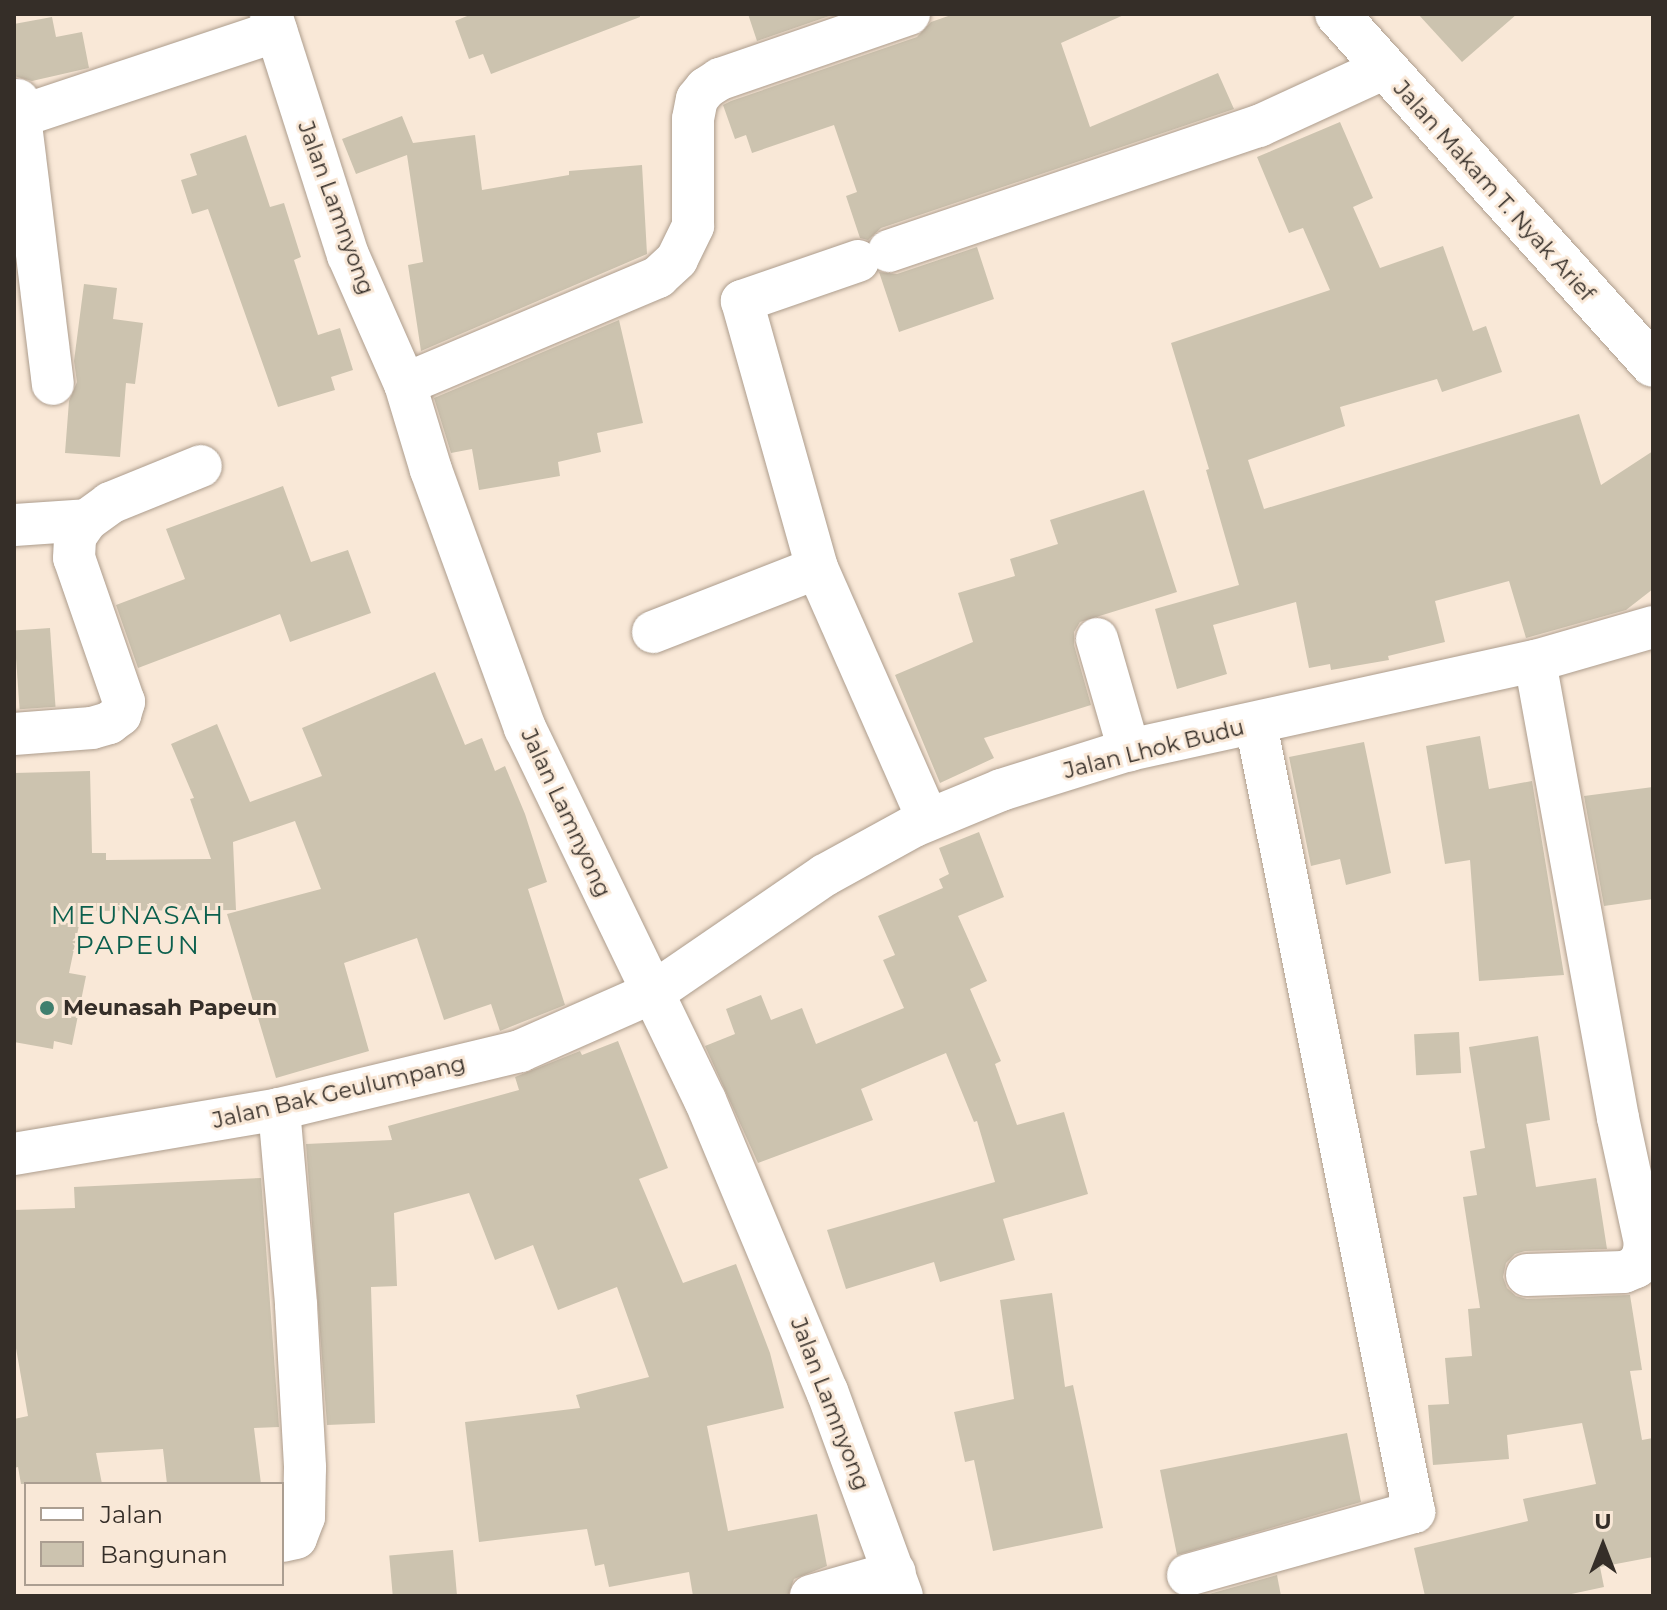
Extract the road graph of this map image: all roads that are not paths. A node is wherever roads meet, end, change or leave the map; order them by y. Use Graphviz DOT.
graph roads {
  1 [pos="909,14"];
  2 [pos="1337,14"];
  3 [pos="274,22"];
  4 [pos="1383,69"];
  5 [pos="1653,365"];
  6 [pos="53,384"];
  7 [pos="405,384"];
  8 [pos="201,466"];
  9 [pos="87,520"];
  10 [pos="14,525"];
  11 [pos="817,568"];
  12 [pos="1653,627"];
  13 [pos="653,632"];
  14 [pos="1097,639"];
  15 [pos="1535,661"];
  16 [pos="1256,724"];
  17 [pos="14,734"];
  18 [pos="1129,750"];
  19 [pos="928,820"];
  20 [pos="654,992"];
  21 [pos="279,1109"];
  22 [pos="14,1154"];
  23 [pos="1527,1275"];
  24 [pos="284,1541"];
  25 [pos="1188,1575"];
  26 [pos="898,1584"];
  27 [pos="811,1596"];
  1 -- 7 [label="street"];
  2 -- 4 [label="street, Jalan Makam T. Nyak Arief"];
  3 -- 6 [label="street"];
  3 -- 7 [label="street, Jalan Lamnyong"];
  4 -- 5 [label="street, Jalan Makam T. Nyak Arief"];
  4 -- 11 [label="street"];
  7 -- 20 [label="street, Jalan Lamnyong"];
  8 -- 9 [label="street"];
  9 -- 10 [label="street"];
  9 -- 17 [label="street"];
  11 -- 13 [label="street"];
  11 -- 19 [label="street"];
  12 -- 15 [label="street, Jalan Lhok Budu"];
  14 -- 18 [label="street"];
  15 -- 16 [label="street, Jalan Lhok Budu"];
  15 -- 23 [label="street"];
  16 -- 18 [label="street, Jalan Lhok Budu"];
  16 -- 25 [label="street"];
  18 -- 19 [label="street, Jalan Lhok Budu"];
  19 -- 20 [label="street, Jalan Lhok Budu"];
  20 -- 21 [label="street, Jalan Bak Geulumpang"];
  20 -- 26 [label="street, Jalan Lamnyong"];
  21 -- 22 [label="street, Jalan Bak Geulumpang"];
  21 -- 24 [label="street"];
  26 -- 27 [label="street"];
}
